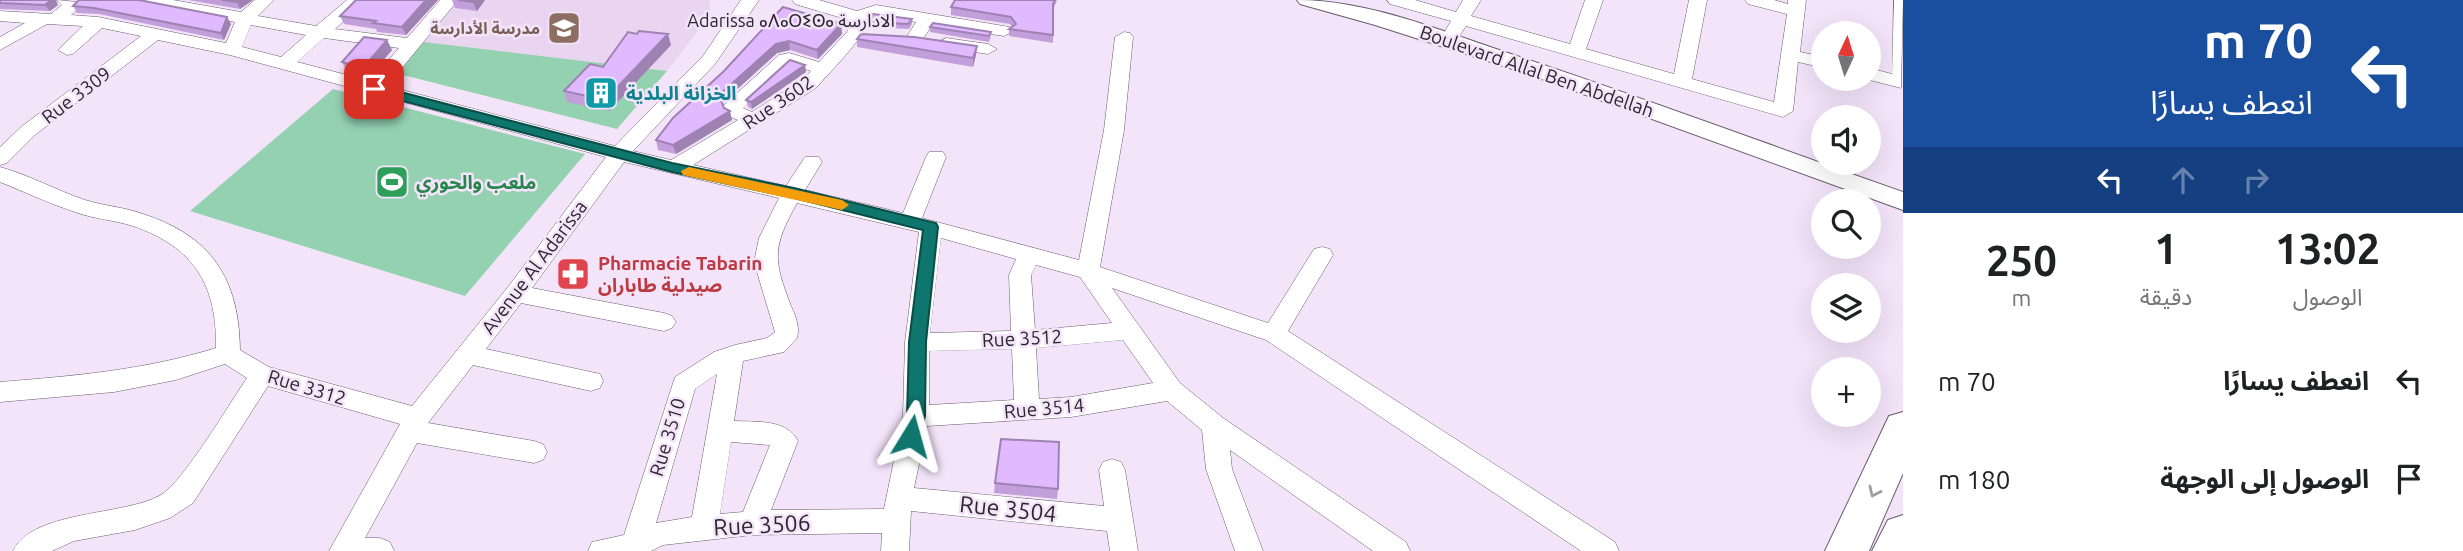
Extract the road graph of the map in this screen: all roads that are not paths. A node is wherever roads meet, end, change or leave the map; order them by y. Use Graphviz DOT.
graph roads {
  1 [pos="66,0"];
  2 [pos="145,0"];
  3 [pos="265,0"];
  4 [pos="357,0"];
  5 [pos="449,0"];
  6 [pos="750,0"];
  7 [pos="801,0"];
  8 [pos="1307,0"];
  9 [pos="1396,0"];
  10 [pos="1472,0"];
  11 [pos="1594,0"];
  12 [pos="1698,0"];
  13 [pos="1754,0"];
  14 [pos="1903,0"];
  15 [pos="174,2"];
  16 [pos="1796,5"];
  17 [pos="0,16"];
  18 [pos="246,17"];
  19 [pos="50,18"];
  20 [pos="927,19"];
  21 [pos="97,22"];
  22 [pos="860,22"];
  23 [pos="1455,30"];
  24 [pos="1004,31"];
  25 [pos="319,32"];
  26 [pos="155,34"];
  27 [pos="1124,37"];
  28 [pos="915,38"];
  29 [pos="412,44"];
  30 [pos="0,45"];
  31 [pos="988,49"];
  32 [pos="67,50"];
  33 [pos="232,50"];
  34 [pos="1576,52"];
  35 [pos="1790,55"];
  36 [pos="1811,60"];
  37 [pos="285,63"];
  38 [pos="825,70"];
  39 [pos="1881,77"];
  40 [pos="1682,82"];
  41 [pos="374,89"];
  42 [pos="754,120"];
  43 [pos="0,130"];
  44 [pos="28,131"];
  45 [pos="1763,152"];
  46 [pos="619,155"];
  47 [pos="936,157"];
  48 [pos="0,159"];
  49 [pos="812,162"];
  50 [pos="672,168"];
  51 [pos="0,174"];
  52 [pos="1840,189"];
  53 [pos="794,193"];
  54 [pos="1903,201"];
  55 [pos="1881,209"];
  56 [pos="1903,220"];
  57 [pos="920,224"];
  58 [pos="1030,254"];
  59 [pos="1322,255"];
  60 [pos="1088,271"];
  61 [pos="516,293"];
  62 [pos="664,322"];
  63 [pos="1127,331"];
  64 [pos="1274,334"];
  65 [pos="1022,340"];
  66 [pos="917,342"];
  67 [pos="228,354"];
  68 [pos="467,354"];
  69 [pos="732,355"];
  70 [pos="262,375"];
  71 [pos="591,381"];
  72 [pos="1171,390"];
  73 [pos="0,391"];
  74 [pos="1027,411"];
  75 [pos="916,416"];
  76 [pos="414,425"];
  77 [pos="1214,425"];
  78 [pos="1903,428"];
  79 [pos="720,430"];
  80 [pos="534,452"];
  81 [pos="1112,470"];
  82 [pos="896,509"];
  83 [pos="1118,520"];
  84 [pos="752,523"];
  85 [pos="704,528"];
  86 [pos="1903,534"];
  87 [pos="633,549"];
  88 [pos="27,551"];
  89 [pos="343,551"];
  90 [pos="380,551"];
  91 [pos="602,551"];
  92 [pos="895,551"];
  93 [pos="1124,551"];
  94 [pos="1249,551"];
  95 [pos="1396,551"];
  96 [pos="1605,551"];
  97 [pos="1847,551"];
  98 [pos="1894,551"];
  1 -- 19 [label="street"];
  2 -- 15 [label="street"];
  3 -- 18 [label="street"];
  4 -- 25 [label="street"];
  5 -- 29 [label="street"];
  6 -- 46 [label="street, Avenue Al Adarissa"];
  7 -- 22 [label="street"];
  8 -- 23 [label="street, Boulevard Allal Ben Abdellah"];
  9 -- 23 [label="street"];
  10 -- 23 [label="street"];
  11 -- 34 [label="street"];
  12 -- 40 [label="street"];
  13 -- 16 [label="street"];
  14 -- 39 [label="street"];
  15 -- 18 [label="street"];
  16 -- 35 [label="street"];
  17 -- 19 [label="street"];
  18 -- 25 [label="street"];
  18 -- 33 [label="street"];
  19 -- 21 [label="street"];
  19 -- 30 [label="street"];
  20 -- 22 [label="street"];
  20 -- 24 [label="street"];
  20 -- 28 [label="street"];
  21 -- 26 [label="street"];
  21 -- 32 [label="street"];
  22 -- 28 [label="street"];
  22 -- 38 [label="street, Rue 3602"];
  23 -- 34 [label="street"];
  23 -- 45 [label="street, Boulevard Allal Ben Abdellah"];
  25 -- 29 [label="street"];
  25 -- 37 [label="street"];
  26 -- 33 [label="street"];
  26 -- 44 [label="street, Rue 3309"];
  27 -- 60 [label="street"];
  28 -- 31 [label="street"];
  29 -- 41 [label="street"];
  33 -- 37 [label="street"];
  34 -- 40 [label="street"];
  35 -- 36 [label="street"];
  35 -- 40 [label="street"];
  37 -- 41 [label="street"];
  38 -- 42 [label="street, Rue 3602"];
  38 -- 42 [label="street"];
  41 -- 46 [label="street"];
  42 -- 50 [label="street, Rue 3602"];
  43 -- 44 [label="street"];
  44 -- 48 [label="street, Rue 3309"];
  45 -- 52 [label="street, Boulevard Allal Ben Abdellah"];
  45 -- 54 [label="street, Boulevard Allal Ben Abdellah"];
  46 -- 50 [label="street"];
  46 -- 61 [label="street, Avenue Al Adarissa"];
  47 -- 57 [label="street"];
  49 -- 53 [label="street"];
  50 -- 53 [label="street"];
  51 -- 67 [label="street"];
  53 -- 57 [label="street"];
  53 -- 69 [label="street, Rue 3510"];
  55 -- 56 [label="street, Boulevard Allal Ben Abdellah"];
  57 -- 58 [label="street"];
  57 -- 66 [label="street"];
  58 -- 60 [label="street"];
  58 -- 65 [label="street"];
  59 -- 64 [label="street"];
  60 -- 63 [label="street"];
  60 -- 64 [label="street"];
  61 -- 62 [label="street"];
  61 -- 68 [label="street, Avenue Al Adarissa"];
  63 -- 65 [label="street, Rue 3512"];
  63 -- 72 [label="street"];
  64 -- 96 [label="street"];
  65 -- 66 [label="street, Rue 3512"];
  65 -- 74 [label="street"];
  66 -- 75 [label="street"];
  67 -- 70 [label="street, Rue 3312"];
  67 -- 73 [label="street"];
  68 -- 71 [label="street"];
  68 -- 76 [label="street, Avenue Al Adarissa"];
  69 -- 79 [label="street"];
  69 -- 87 [label="street, Rue 3510"];
  70 -- 76 [label="street, Rue 3312"];
  70 -- 88 [label="street"];
  72 -- 74 [label="street, Rue 3514"];
  72 -- 77 [label="street"];
  74 -- 75 [label="street, Rue 3514"];
  75 -- 82 [label="street"];
  76 -- 80 [label="street, Rue 3312"];
  76 -- 89 [label="street, Avenue Al Adarissa"];
  77 -- 94 [label="street"];
  77 -- 95 [label="street"];
  78 -- 97 [label="main road, one-way"];
  79 -- 84 [label="street"];
  79 -- 85 [label="street"];
  81 -- 83 [label="street"];
  82 -- 83 [label="street, Rue 3504"];
  82 -- 84 [label="street, Rue 3506"];
  82 -- 92 [label="street"];
  83 -- 93 [label="street"];
  84 -- 85 [label="street, Rue 3506"];
  85 -- 87 [label="street, Rue 3506"];
  86 -- 98 [label="main road"];
  87 -- 91 [label="street, Rue 3506"];
  89 -- 90 [label="street"];
}
